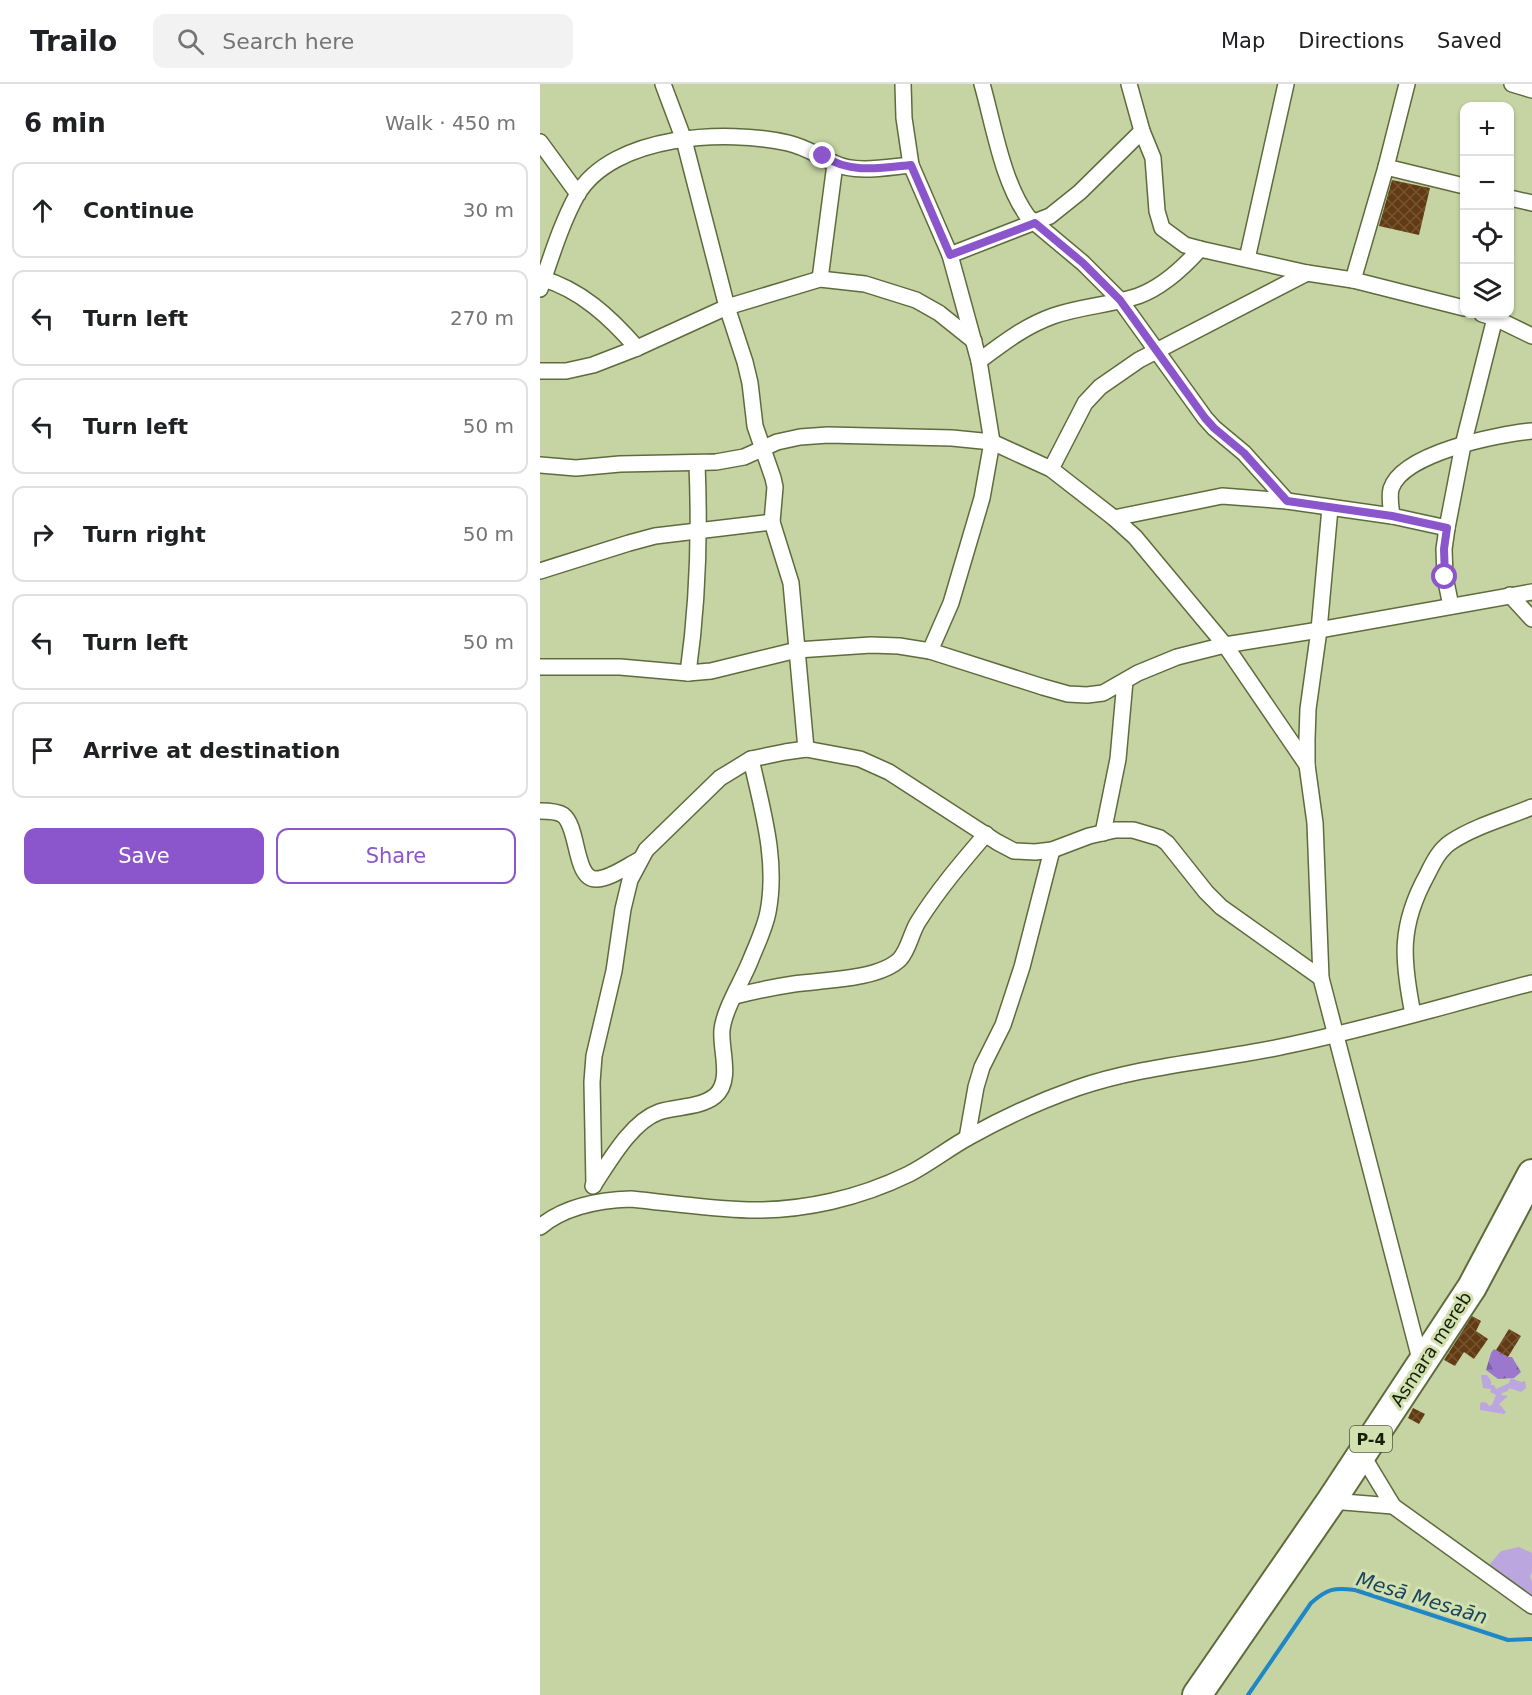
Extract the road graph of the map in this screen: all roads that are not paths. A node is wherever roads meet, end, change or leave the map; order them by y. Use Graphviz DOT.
graph roads {
  1 [pos="663,84"];
  2 [pos="903,84"];
  3 [pos="982,84"];
  4 [pos="1129,84"];
  5 [pos="1286,84"];
  6 [pos="1407,84"];
  7 [pos="1512,84"];
  8 [pos="1532,90"];
  9 [pos="1142,131"];
  10 [pos="684,140"];
  11 [pos="540,142"];
  12 [pos="835,164"];
  13 [pos="911,165"];
  14 [pos="1386,167"];
  15 [pos="1460,185"];
  16 [pos="578,194"];
  17 [pos="1514,199"];
  18 [pos="1532,203"];
  19 [pos="1035,223"];
  20 [pos="1200,249"];
  21 [pos="950,255"];
  22 [pos="1247,259"];
  23 [pos="1308,273"];
  24 [pos="820,279"];
  25 [pos="1353,280"];
  26 [pos="541,282"];
  27 [pos="1120,300"];
  28 [pos="727,306"];
  29 [pos="1460,307"];
  30 [pos="1489,318"];
  31 [pos="1493,318"];
  32 [pos="1532,336"];
  33 [pos="974,341"];
  34 [pos="637,348"];
  35 [pos="1155,351"];
  36 [pos="979,361"];
  37 [pos="540,371"];
  38 [pos="1532,431"];
  39 [pos="992,442"];
  40 [pos="1463,445"];
  41 [pos="762,449"];
  42 [pos="697,464"];
  43 [pos="540,465"];
  44 [pos="1051,469"];
  45 [pos="1287,501"];
  46 [pos="1330,508"];
  47 [pos="1392,516"];
  48 [pos="1114,518"];
  49 [pos="772,522"];
  50 [pos="1447,528"];
  51 [pos="700,532"];
  52 [pos="540,571"];
  53 [pos="1532,592"];
  54 [pos="1510,595"];
  55 [pos="1451,606"];
  56 [pos="1532,619"];
  57 [pos="1319,630"];
  58 [pos="1225,645"];
  59 [pos="797,650"];
  60 [pos="930,651"];
  61 [pos="540,667"];
  62 [pos="687,674"];
  63 [pos="1125,681"];
  64 [pos="806,749"];
  65 [pos="751,759"];
  66 [pos="1307,765"];
  67 [pos="1532,807"];
  68 [pos="540,811"];
  69 [pos="1103,833"];
  70 [pos="986,834"];
  71 [pos="1052,850"];
  72 [pos="639,860"];
  73 [pos="1321,978"];
  74 [pos="1532,983"];
  75 [pos="735,996"];
  76 [pos="1413,1014"];
  77 [pos="1335,1035"];
  78 [pos="967,1138"];
  79 [pos="1532,1174"];
  80 [pos="594,1185"];
  81 [pos="581,1206"];
  82 [pos="540,1227"];
  83 [pos="1422,1365"];
  84 [pos="1361,1454"];
  85 [pos="1331,1502"];
  86 [pos="1393,1506"];
  87 [pos="1532,1606"];
  88 [pos="1197,1695"];
  1 -- 10 [label="street"];
  2 -- 13 [label="street"];
  3 -- 19 [label="street"];
  4 -- 9 [label="street"];
  5 -- 22 [label="street"];
  6 -- 14 [label="street"];
  7 -- 8 [label="street"];
  9 -- 19 [label="street"];
  9 -- 20 [label="street"];
  10 -- 12 [label="street"];
  10 -- 16 [label="street"];
  10 -- 28 [label="street"];
  11 -- 16 [label="street"];
  12 -- 13 [label="street"];
  12 -- 24 [label="street"];
  13 -- 21 [label="street"];
  14 -- 15 [label="street"];
  14 -- 25 [label="street"];
  16 -- 26 [label="street"];
  17 -- 18 [label="street"];
  19 -- 21 [label="street"];
  19 -- 27 [label="street"];
  20 -- 22 [label="street"];
  20 -- 27 [label="street"];
  21 -- 33 [label="street"];
  22 -- 23 [label="street"];
  23 -- 25 [label="street"];
  23 -- 35 [label="street"];
  24 -- 28 [label="street"];
  24 -- 33 [label="street"];
  25 -- 29 [label="street"];
  26 -- 34 [label="street"];
  27 -- 35 [label="street"];
  27 -- 36 [label="street"];
  28 -- 34 [label="street"];
  28 -- 41 [label="street"];
  30 -- 40 [label="street"];
  31 -- 32 [label="street"];
  33 -- 36 [label="street"];
  34 -- 37 [label="street"];
  35 -- 44 [label="street"];
  35 -- 45 [label="street"];
  36 -- 39 [label="street"];
  38 -- 40 [label="street"];
  39 -- 41 [label="street"];
  39 -- 44 [label="street"];
  39 -- 60 [label="street"];
  40 -- 47 [label="street"];
  40 -- 50 [label="street"];
  41 -- 42 [label="street"];
  41 -- 49 [label="street"];
  42 -- 43 [label="street"];
  42 -- 51 [label="street"];
  44 -- 48 [label="street"];
  45 -- 46 [label="street"];
  45 -- 48 [label="street"];
  46 -- 47 [label="street"];
  46 -- 57 [label="street"];
  47 -- 50 [label="street"];
  48 -- 58 [label="street"];
  49 -- 51 [label="street"];
  49 -- 59 [label="street"];
  50 -- 55 [label="street"];
  51 -- 52 [label="street"];
  51 -- 62 [label="street"];
  53 -- 54 [label="street"];
  54 -- 55 [label="street"];
  54 -- 56 [label="street"];
  55 -- 57 [label="street"];
  57 -- 58 [label="street"];
  57 -- 66 [label="street"];
  58 -- 63 [label="street"];
  58 -- 66 [label="street"];
  59 -- 60 [label="street"];
  59 -- 62 [label="street"];
  59 -- 64 [label="street"];
  60 -- 63 [label="street"];
  61 -- 62 [label="street"];
  63 -- 69 [label="street"];
  64 -- 65 [label="street"];
  64 -- 70 [label="street"];
  65 -- 72 [label="street"];
  65 -- 75 [label="street"];
  66 -- 73 [label="street"];
  67 -- 76 [label="street"];
  68 -- 72 [label="street"];
  69 -- 71 [label="street"];
  69 -- 73 [label="street"];
  70 -- 71 [label="street"];
  70 -- 75 [label="street"];
  71 -- 78 [label="street"];
  72 -- 80 [label="street"];
  73 -- 77 [label="street"];
  74 -- 76 [label="street"];
  75 -- 80 [label="street"];
  76 -- 77 [label="street"];
  77 -- 78 [label="street"];
  77 -- 83 [label="street"];
  78 -- 81 [label="street"];
  79 -- 83 [label="highway, Asmara mereb / P-4"];
  80 -- 81 [label="street"];
  81 -- 82 [label="street"];
  83 -- 84 [label="highway, Asmara mereb / P-4"];
  84 -- 85 [label="highway, Asmara mereb / P-4"];
  84 -- 86 [label="street"];
  85 -- 86 [label="street"];
  85 -- 88 [label="highway, Asmara mereb / P-4"];
  86 -- 87 [label="street"];
}
